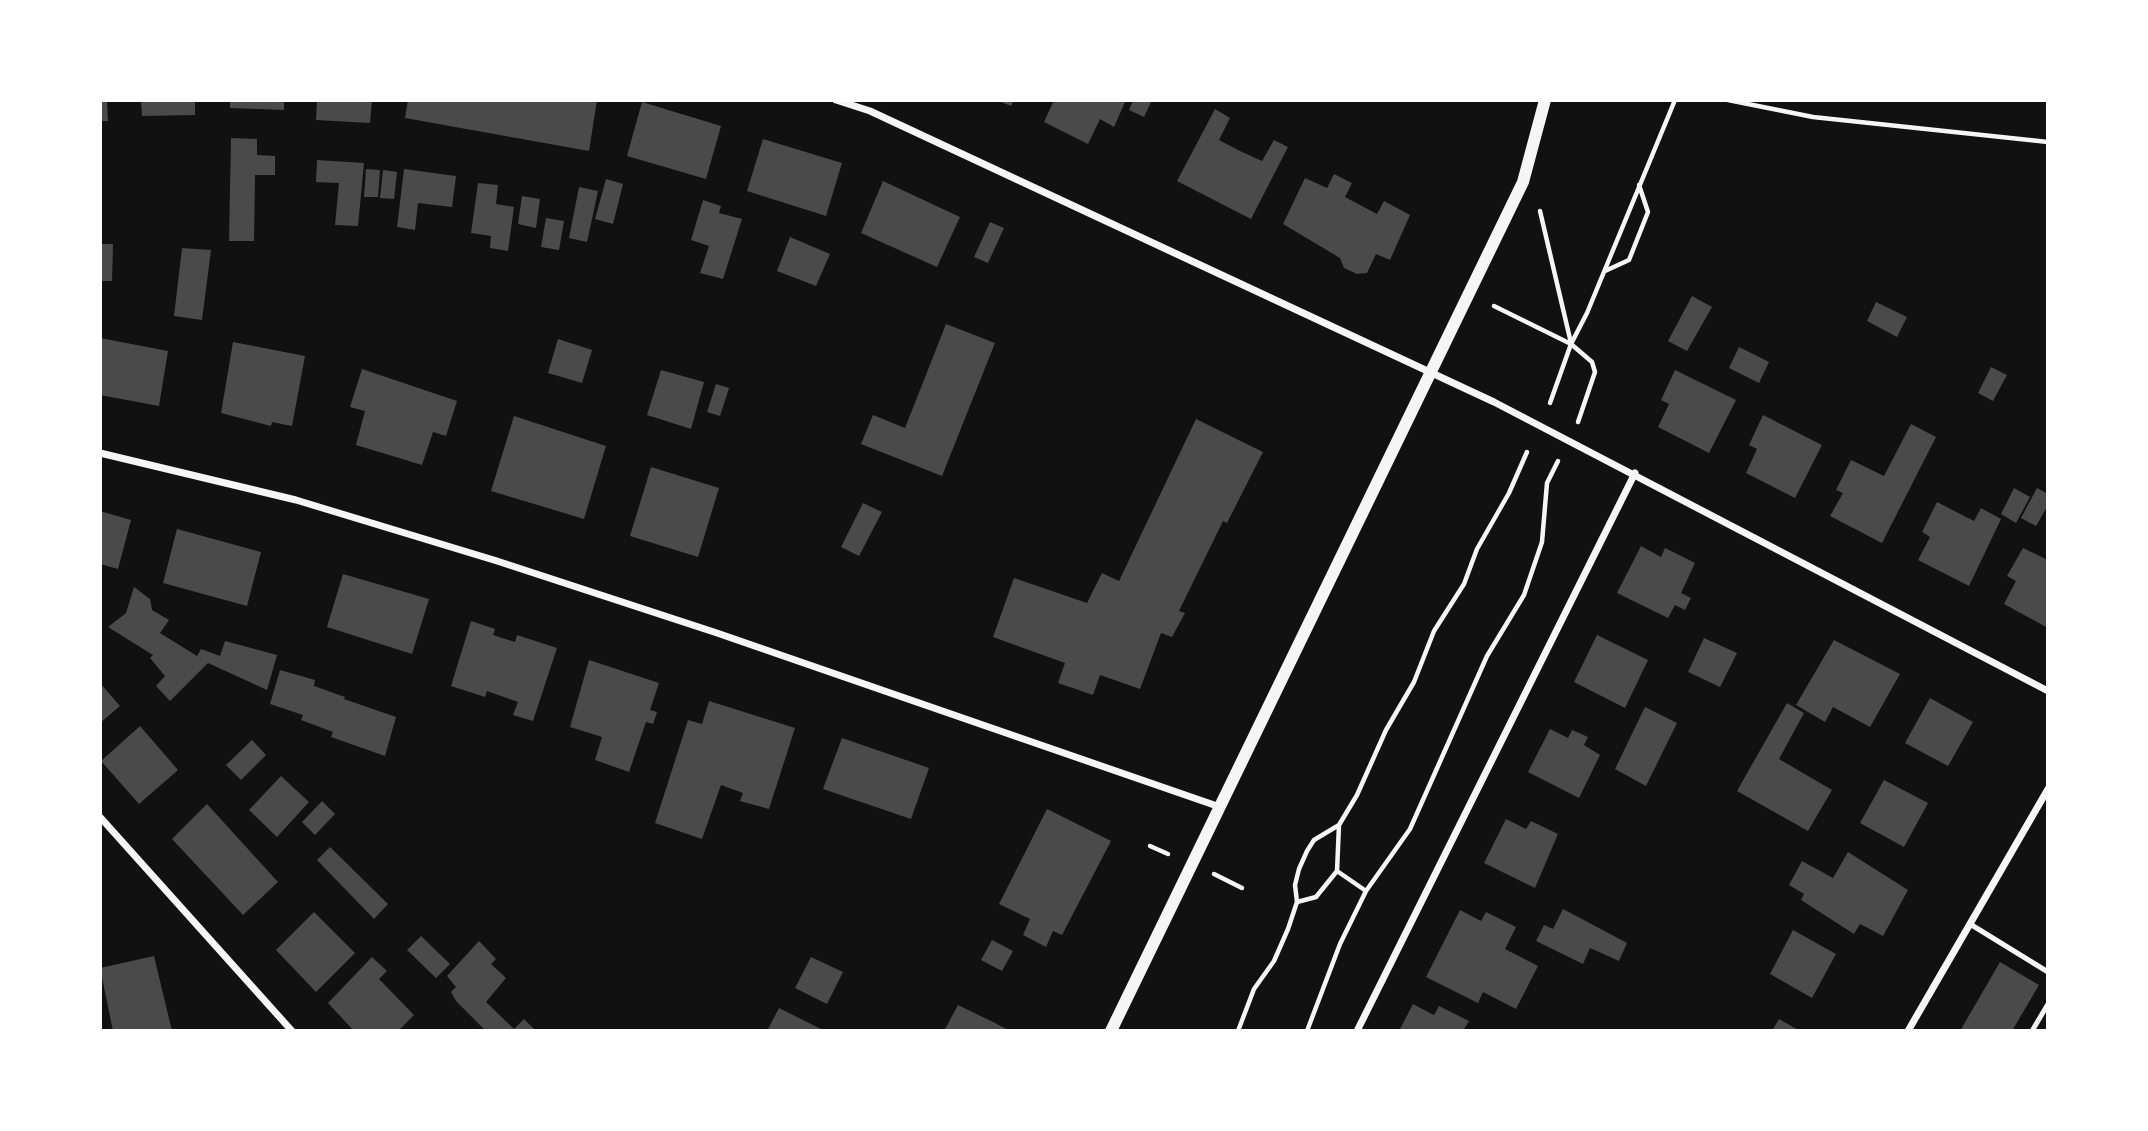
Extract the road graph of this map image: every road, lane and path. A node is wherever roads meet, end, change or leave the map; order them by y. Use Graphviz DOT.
graph roads {
  1 [pos="836,100"];
  2 [pos="1545,100"];
  3 [pos="1675,100"];
  4 [pos="1728,100"];
  5 [pos="2048,142"];
  6 [pos="1639,184"];
  7 [pos="1540,211"];
  8 [pos="1604,272"];
  9 [pos="1494,306"];
  10 [pos="1571,344"];
  11 [pos="1432,372"];
  12 [pos="1550,403"];
  13 [pos="1569,440"];
  14 [pos="1527,452"];
  15 [pos="100,453"];
  16 [pos="1635,473"];
  17 [pos="2048,691"];
  18 [pos="2048,789"];
  19 [pos="1220,807"];
  20 [pos="100,817"];
  21 [pos="1339,825"];
  22 [pos="1150,846"];
  23 [pos="1169,855"];
  24 [pos="1337,871"];
  25 [pos="1213,874"];
  26 [pos="1242,888"];
  27 [pos="1366,891"];
  28 [pos="1297,902"];
  29 [pos="1970,924"];
  30 [pos="2048,972"];
  31 [pos="2048,1004"];
  32 [pos="292,1031"];
  33 [pos="1111,1031"];
  34 [pos="1238,1031"];
  35 [pos="1307,1031"];
  36 [pos="1357,1031"];
  37 [pos="1908,1031"];
  38 [pos="2032,1031"];
  1 -- 11 [label="street"];
  2 -- 11 [label="street"];
  3 -- 6 [label="path"];
  4 -- 5 [label="path"];
  6 -- 8 [label="path"];
  6 -- 8 [label="path"];
  7 -- 10 [label="path"];
  8 -- 10 [label="path"];
  9 -- 10 [label="path"];
  10 -- 12 [label="path"];
  10 -- 13 [label="path"];
  11 -- 13 [label="street"];
  11 -- 19 [label="street"];
  13 -- 16 [label="street"];
  13 -- 27 [label="path"];
  14 -- 21 [label="path"];
  15 -- 19 [label="street"];
  16 -- 17 [label="street"];
  16 -- 36 [label="street"];
  18 -- 29 [label="street"];
  19 -- 33 [label="street"];
  20 -- 32 [label="street"];
  21 -- 24 [label="path"];
  21 -- 28 [label="path"];
  22 -- 23 [label="path"];
  24 -- 27 [label="path"];
  24 -- 28 [label="path"];
  25 -- 26 [label="path"];
  27 -- 35 [label="path"];
  28 -- 34 [label="path"];
  29 -- 30 [label="lane"];
  29 -- 37 [label="street"];
  31 -- 38 [label="lane"];
}
